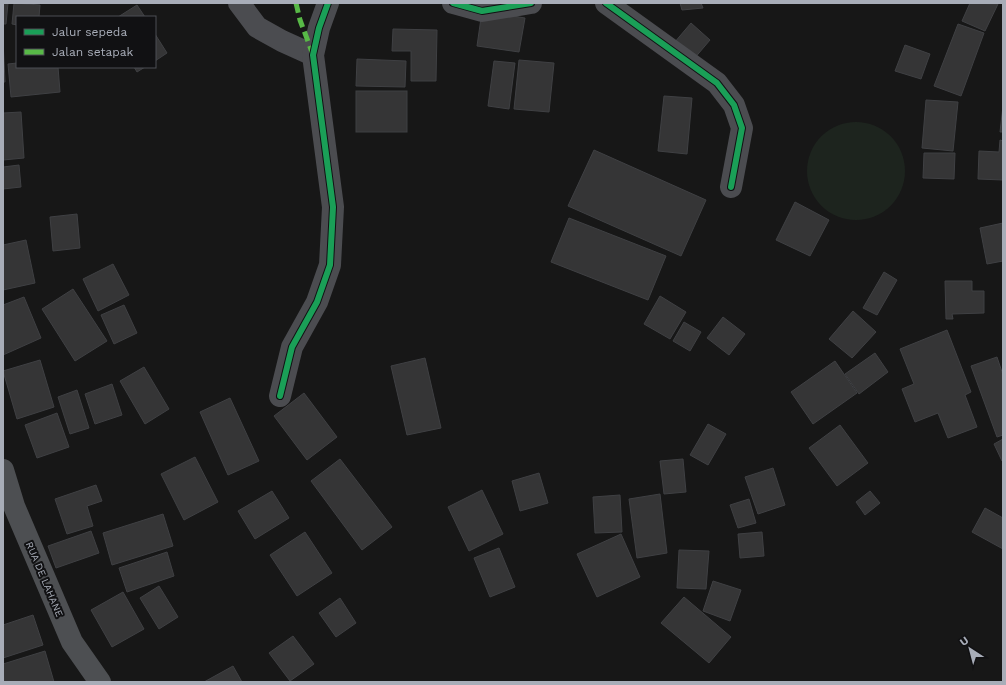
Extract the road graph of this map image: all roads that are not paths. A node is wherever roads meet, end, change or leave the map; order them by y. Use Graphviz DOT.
graph roads {
  1 [pos="238,3"];
  2 [pos="328,3"];
  3 [pos="453,3"];
  4 [pos="531,3"];
  5 [pos="606,3"];
  6 [pos="313,55"];
  7 [pos="731,187"];
  8 [pos="280,396"];
  9 [pos="3,470"];
  10 [pos="100,682"];
  1 -- 6 [label="street"];
  2 -- 6 [label="street"];
  3 -- 4 [label="street"];
  5 -- 7 [label="street"];
  6 -- 8 [label="street"];
  9 -- 10 [label="main road, RUA DE LAHANE"];
}
